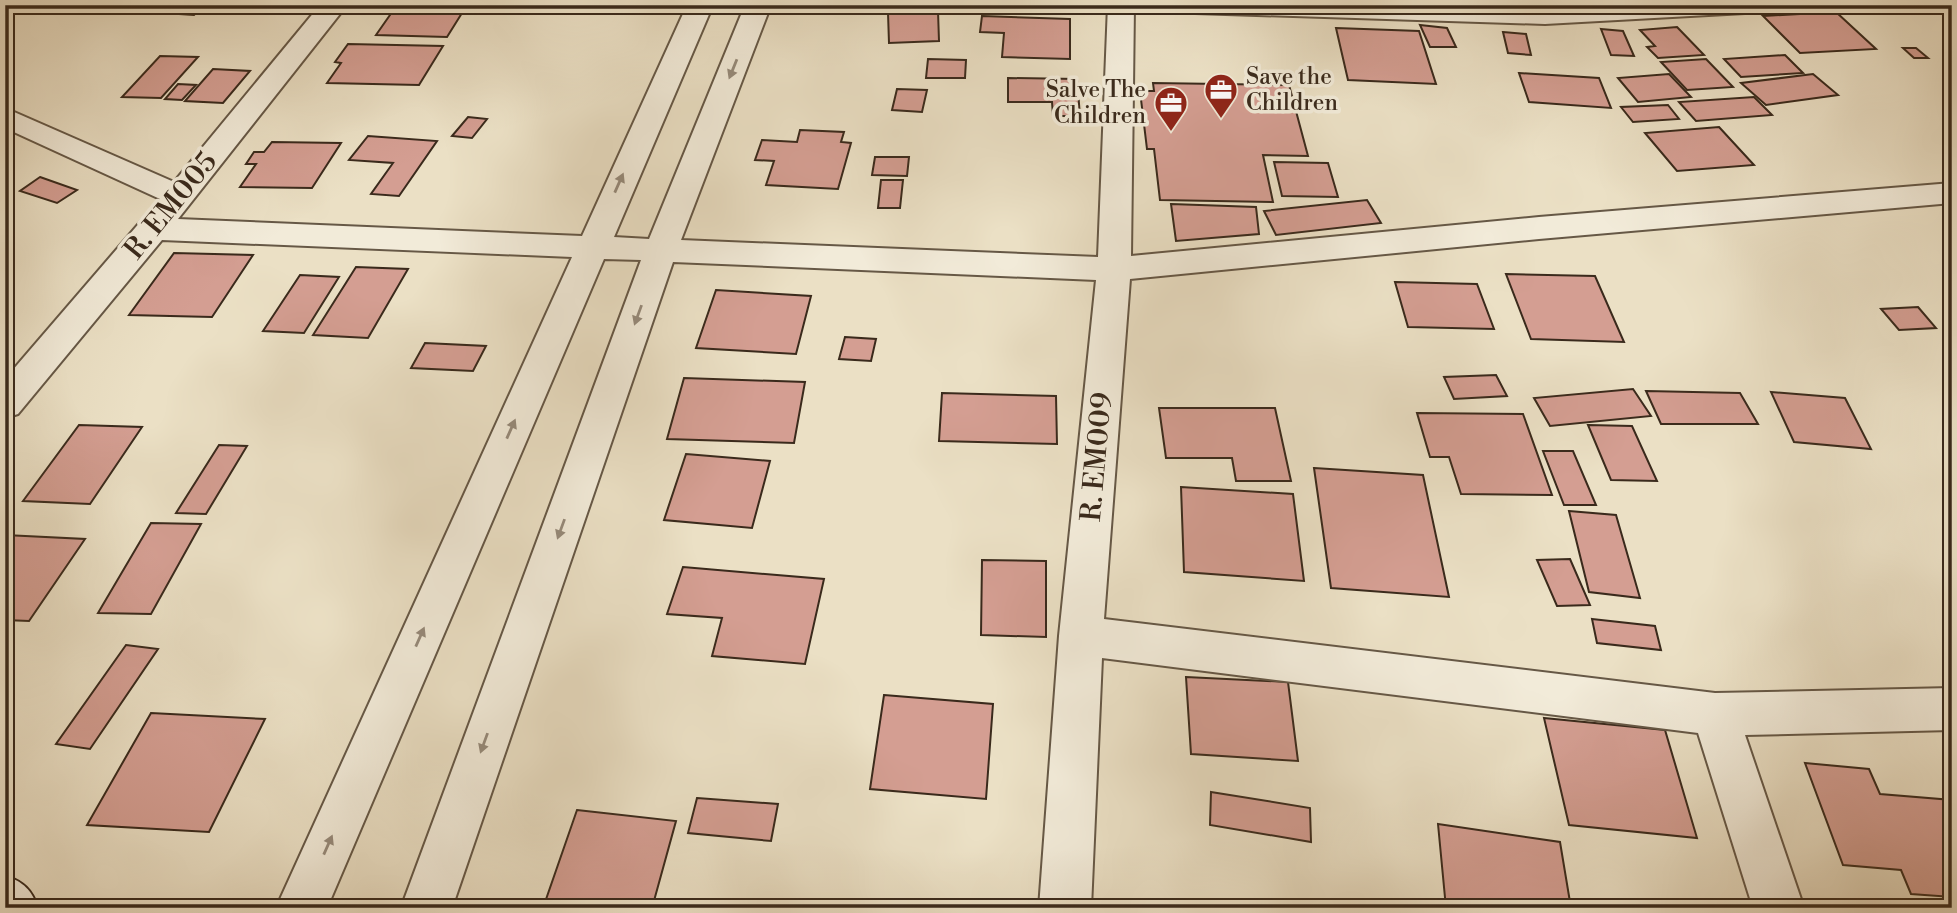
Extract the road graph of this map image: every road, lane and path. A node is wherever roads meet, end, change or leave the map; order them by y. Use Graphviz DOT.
graph roads {
  1 [pos="334,5"];
  2 [pos="700,5"];
  3 [pos="758,5"];
  4 [pos="1121,5"];
  5 [pos="1195,5"];
  6 [pos="1745,5"];
  7 [pos="5,117"];
  8 [pos="1952,193"];
  9 [pos="179,196"];
  10 [pos="153,229"];
  11 [pos="591,246"];
  12 [pos="661,250"];
  13 [pos="1114,270"];
  14 [pos="5,404"];
  15 [pos="1081,636"];
  16 [pos="1952,709"];
  17 [pos="1715,714"];
  18 [pos="5,900"];
  19 [pos="13,908"];
  20 [pos="301,908"];
  21 [pos="426,908"];
  22 [pos="1065,908"];
  23 [pos="1779,908"];
  1 -- 9 [label="street, R. EM005"];
  11 -- 2 [label="street, one-way"];
  3 -- 12 [label="street, one-way"];
  4 -- 13 [label="street, R. EM009"];
  5 -- 6 [label="street"];
  7 -- 9 [label="street"];
  8 -- 13 [label="street"];
  9 -- 10 [label="street, R. EM005"];
  10 -- 11 [label="street"];
  10 -- 14 [label="street, R. EM005"];
  11 -- 12 [label="street"];
  20 -- 11 [label="street, one-way"];
  12 -- 13 [label="street"];
  12 -- 21 [label="street, one-way"];
  13 -- 15 [label="street, R. EM009"];
  15 -- 17 [label="street"];
  15 -- 22 [label="street, R. EM009"];
  16 -- 17 [label="street"];
  17 -- 23 [label="street"];
  18 -- 19 [label="street"];
}
